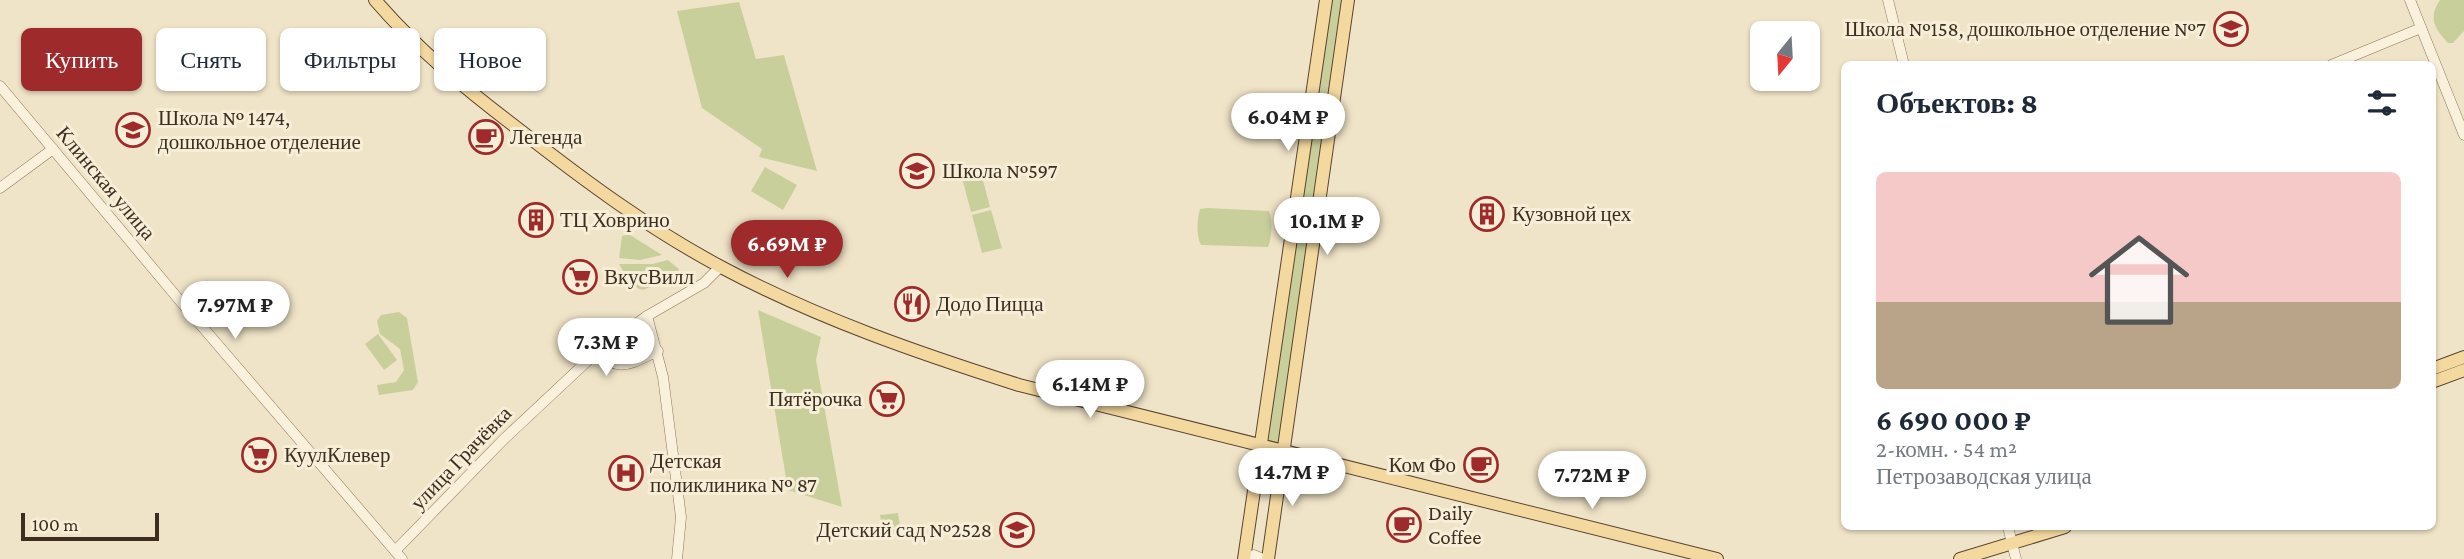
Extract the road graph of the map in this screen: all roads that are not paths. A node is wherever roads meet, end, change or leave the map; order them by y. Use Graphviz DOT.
graph roads {
  1 [pos="375,0"];
  2 [pos="1326,0"];
  3 [pos="1348,0"];
  4 [pos="1888,0"];
  5 [pos="2410,0"];
  6 [pos="2421,28"];
  7 [pos="1903,61"];
  8 [pos="2341,61"];
  9 [pos="2434,61"];
  10 [pos="2436,65"];
  11 [pos="0,86"];
  12 [pos="2464,135"];
  13 [pos="53,149"];
  14 [pos="0,188"];
  15 [pos="720,267"];
  16 [pos="647,316"];
  17 [pos="658,351"];
  18 [pos="597,352"];
  19 [pos="2464,357"];
  20 [pos="2436,368"];
  21 [pos="2464,370"];
  22 [pos="2436,380"];
  23 [pos="1261,446"];
  24 [pos="1284,451"];
  25 [pos="2009,530"];
  26 [pos="2034,530"];
  27 [pos="2058,530"];
  28 [pos="2012,542"];
  29 [pos="399,555"];
  30 [pos="677,559"];
  31 [pos="1245,559"];
  32 [pos="1265,559"];
  33 [pos="1717,559"];
  34 [pos="1960,559"];
  35 [pos="2016,559"];
  1 -- 15 [label="main road"];
  2 -- 23 [label="main road"];
  3 -- 24 [label="main road"];
  4 -- 7 [label="street"];
  5 -- 6 [label="street"];
  6 -- 8 [label="street"];
  6 -- 9 [label="street"];
  10 -- 12 [label="street"];
  11 -- 13 [label="street, Клинская улица"];
  13 -- 14 [label="street"];
  13 -- 29 [label="street, Клинская улица"];
  15 -- 16 [label="street, улица Грачёвка"];
  15 -- 23 [label="main road"];
  16 -- 17 [label="street"];
  16 -- 18 [label="street, улица Грачёвка"];
  17 -- 18 [label="street"];
  17 -- 30 [label="street"];
  18 -- 29 [label="street, улица Грачёвка"];
  19 -- 20 [label="main road"];
  21 -- 22 [label="main road"];
  23 -- 24 [label="main road"];
  23 -- 31 [label="main road"];
  24 -- 32 [label="main road"];
  24 -- 33 [label="main road"];
  25 -- 28 [label="street"];
  26 -- 28 [label="main road"];
  27 -- 28 [label="main road"];
  28 -- 34 [label="main road"];
  28 -- 35 [label="street"];
  31 -- 32 [label="street"];
}
